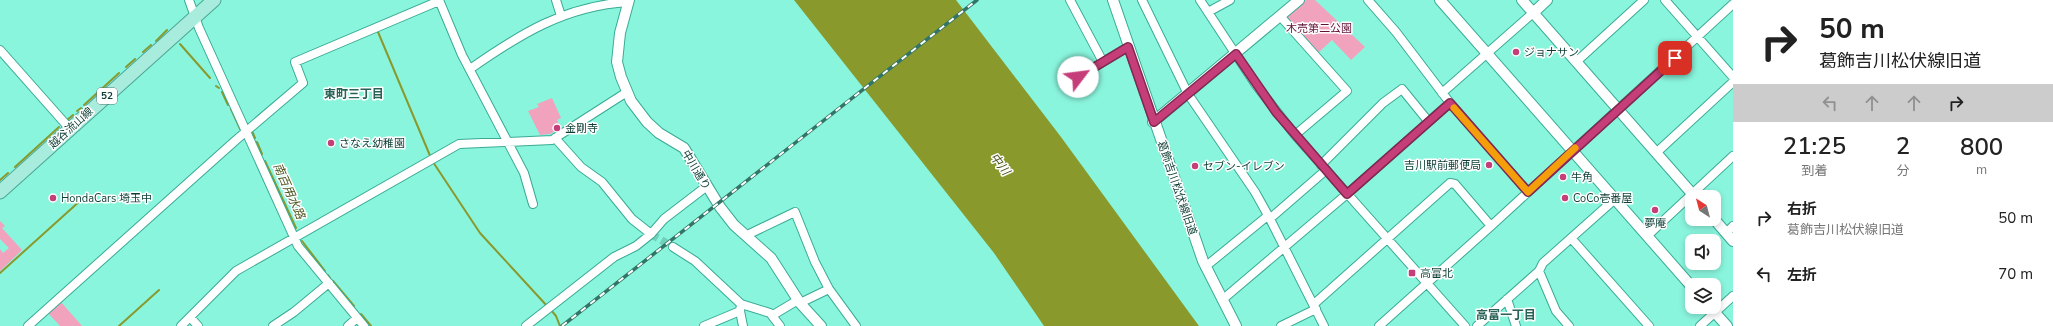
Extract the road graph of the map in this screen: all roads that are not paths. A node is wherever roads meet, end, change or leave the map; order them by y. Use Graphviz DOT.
graph roads {
  1 [pos="189,0"];
  2 [pos="214,0"];
  3 [pos="556,0"];
  4 [pos="1070,0"];
  5 [pos="1113,0"];
  6 [pos="1142,0"];
  7 [pos="1200,0"];
  8 [pos="1230,0"];
  9 [pos="1299,0"];
  10 [pos="1368,0"];
  11 [pos="1440,0"];
  12 [pos="1522,0"];
  13 [pos="1547,0"];
  14 [pos="1644,0"];
  15 [pos="1665,0"];
  16 [pos="439,1"];
  17 [pos="629,1"];
  18 [pos="1733,4"];
  19 [pos="1208,12"];
  20 [pos="1533,13"];
  21 [pos="561,16"];
  22 [pos="1280,16"];
  23 [pos="195,17"];
  24 [pos="1697,37"];
  25 [pos="1128,47"];
  26 [pos="0,50"];
  27 [pos="1236,54"];
  28 [pos="1488,54"];
  29 [pos="1103,62"];
  30 [pos="1576,62"];
  31 [pos="470,70"];
  32 [pos="1078,77"];
  33 [pos="1733,77"];
  34 [pos="1733,82"];
  35 [pos="626,92"];
  36 [pos="1442,93"];
  37 [pos="1188,94"];
  38 [pos="1450,103"];
  39 [pos="1618,110"];
  40 [pos="1428,121"];
  41 [pos="1154,122"];
  42 [pos="70,130"];
  43 [pos="246,132"];
  44 [pos="1295,135"];
  45 [pos="556,138"];
  46 [pos="509,142"];
  47 [pos="1572,150"];
  48 [pos="1656,153"];
  49 [pos="1733,156"];
  50 [pos="1324,168"];
  51 [pos="707,186"];
  52 [pos="1688,190"];
  53 [pos="1699,190"];
  54 [pos="0,192"];
  55 [pos="1528,192"];
  56 [pos="1347,194"];
  57 [pos="1615,199"];
  58 [pos="1685,203"];
  59 [pos="533,204"];
  60 [pos="1269,217"];
  61 [pos="1491,226"];
  62 [pos="1729,230"];
  63 [pos="651,234"];
  64 [pos="747,236"];
  65 [pos="1647,236"];
  66 [pos="294,238"];
  67 [pos="1571,238"];
  68 [pos="1387,239"];
  69 [pos="1733,241"];
  70 [pos="673,247"];
  71 [pos="1285,247"];
  72 [pos="1205,267"];
  73 [pos="1539,271"];
  74 [pos="1685,279"];
  75 [pos="329,284"];
  76 [pos="1427,284"];
  77 [pos="829,289"];
  78 [pos="1733,296"];
  79 [pos="1507,299"];
  80 [pos="1222,300"];
  81 [pos="799,302"];
  82 [pos="1721,304"];
  83 [pos="1315,306"];
  84 [pos="740,308"];
  85 [pos="1710,314"];
  86 [pos="1716,314"];
  87 [pos="773,315"];
  88 [pos="190,317"];
  89 [pos="357,318"];
  90 [pos="28,326"];
  91 [pos="181,326"];
  92 [pos="198,326"];
  93 [pos="273,326"];
  94 [pos="348,326"];
  95 [pos="364,326"];
  96 [pos="526,326"];
  97 [pos="704,326"];
  98 [pos="743,326"];
  99 [pos="780,326"];
  100 [pos="822,326"];
  101 [pos="856,326"];
  102 [pos="1236,326"];
  103 [pos="1281,326"];
  104 [pos="1324,326"];
  105 [pos="1379,326"];
  106 [pos="1465,326"];
  107 [pos="1477,326"];
  108 [pos="1516,326"];
  109 [pos="1569,326"];
  110 [pos="1650,326"];
  111 [pos="1700,326"];
  112 [pos="1727,326"];
  1 -- 23 [label="street"];
  2 -- 23 [label="main road, 越谷流山線 / 52"];
  3 -- 21 [label="street"];
  4 -- 29 [label="street"];
  5 -- 25 [label="street, 葛飾吉川松伏線旧道"];
  6 -- 37 [label="street"];
  7 -- 19 [label="street"];
  8 -- 19 [label="street"];
  9 -- 22 [label="street"];
  10 -- 36 [label="street"];
  11 -- 28 [label="street"];
  12 -- 20 [label="street"];
  13 -- 20 [label="street"];
  14 -- 30 [label="street"];
  15 -- 24 [label="street"];
  16 -- 31 [label="street"];
  16 -- 43 [label="street"];
  17 -- 21 [label="street"];
  17 -- 35 [label="street, 中川通り"];
  18 -- 24 [label="street"];
  19 -- 27 [label="street"];
  20 -- 28 [label="street"];
  20 -- 30 [label="street"];
  21 -- 31 [label="street"];
  22 -- 27 [label="street"];
  22 -- 44 [label="street"];
  23 -- 42 [label="main road, 越谷流山線 / 52"];
  23 -- 43 [label="street"];
  24 -- 33 [label="street"];
  24 -- 39 [label="street"];
  25 -- 29 [label="street"];
  25 -- 41 [label="street, 葛飾吉川松伏線旧道"];
  26 -- 42 [label="street"];
  27 -- 37 [label="street"];
  27 -- 44 [label="street"];
  28 -- 36 [label="street"];
  28 -- 47 [label="street"];
  29 -- 32 [label="street"];
  30 -- 39 [label="street"];
  31 -- 46 [label="street"];
  34 -- 48 [label="street"];
  35 -- 45 [label="street"];
  35 -- 51 [label="street, 中川通り"];
  36 -- 38 [label="street"];
  37 -- 41 [label="street"];
  37 -- 60 [label="street"];
  38 -- 40 [label="street"];
  38 -- 55 [label="street"];
  39 -- 47 [label="street"];
  39 -- 48 [label="street"];
  40 -- 50 [label="street"];
  40 -- 56 [label="street"];
  41 -- 72 [label="street, 葛飾吉川松伏線旧道"];
  42 -- 54 [label="main road, 越谷流山線 / 52"];
  43 -- 66 [label="street"];
  43 -- 90 [label="street"];
  44 -- 50 [label="street"];
  45 -- 46 [label="street"];
  45 -- 63 [label="street"];
  46 -- 59 [label="street"];
  46 -- 66 [label="street"];
  47 -- 55 [label="street"];
  47 -- 57 [label="street"];
  48 -- 52 [label="street"];
  49 -- 53 [label="street"];
  50 -- 56 [label="street"];
  50 -- 60 [label="street"];
  51 -- 63 [label="street"];
  51 -- 64 [label="street, 中川通り"];
  55 -- 61 [label="street"];
  56 -- 68 [label="street"];
  56 -- 71 [label="street"];
  57 -- 65 [label="street"];
  57 -- 67 [label="street"];
  58 -- 65 [label="street"];
  60 -- 71 [label="street"];
  60 -- 72 [label="street"];
  61 -- 68 [label="street"];
  61 -- 76 [label="street"];
  62 -- 69 [label="street"];
  63 -- 96 [label="street"];
  64 -- 77 [label="street"];
  64 -- 81 [label="street, 中川通り"];
  65 -- 74 [label="street"];
  66 -- 75 [label="street"];
  66 -- 88 [label="street"];
  67 -- 73 [label="street"];
  67 -- 110 [label="street"];
  68 -- 76 [label="street"];
  68 -- 83 [label="street"];
  70 -- 84 [label="street"];
  71 -- 80 [label="street"];
  71 -- 83 [label="street"];
  72 -- 80 [label="street, 葛飾吉川松伏線旧道"];
  73 -- 79 [label="street"];
  73 -- 109 [label="street"];
  75 -- 89 [label="street"];
  75 -- 93 [label="street"];
  76 -- 105 [label="street"];
  76 -- 106 [label="street"];
  77 -- 81 [label="street"];
  77 -- 101 [label="street"];
  78 -- 82 [label="street"];
  79 -- 107 [label="street"];
  79 -- 108 [label="street"];
  80 -- 102 [label="street, 葛飾吉川松伏線旧道"];
  81 -- 87 [label="street"];
  81 -- 100 [label="street, 中川通り"];
  83 -- 103 [label="street"];
  83 -- 104 [label="street"];
  84 -- 87 [label="street"];
  84 -- 97 [label="street"];
  84 -- 98 [label="street"];
  85 -- 111 [label="street"];
  86 -- 112 [label="street"];
  87 -- 99 [label="street"];
  88 -- 91 [label="street"];
  88 -- 92 [label="street"];
  89 -- 94 [label="street"];
  89 -- 95 [label="street"];
}
